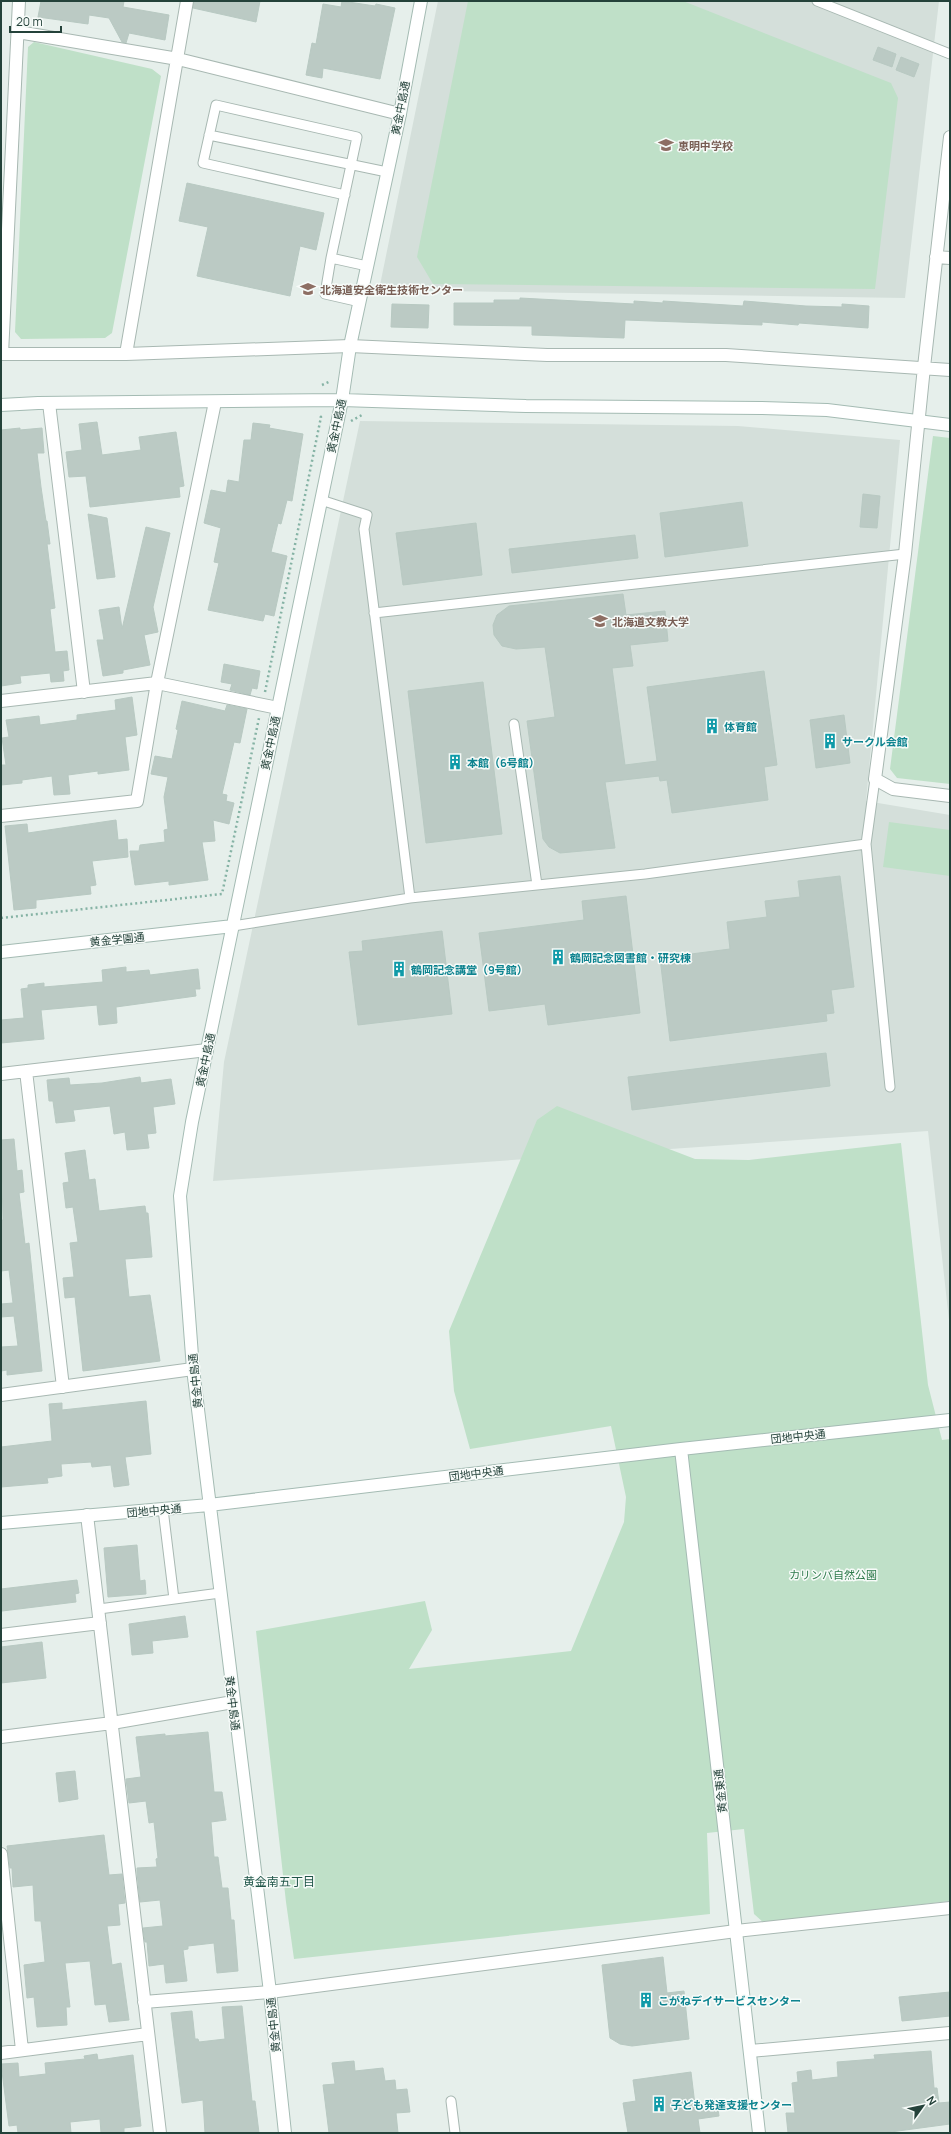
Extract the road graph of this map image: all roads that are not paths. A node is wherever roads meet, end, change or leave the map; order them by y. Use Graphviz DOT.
graph roads {
  1 [pos="19,1"];
  2 [pos="187,1"];
  3 [pos="421,1"];
  4 [pos="817,1"];
  5 [pos="18,32"];
  6 [pos="950,54"];
  7 [pos="178,59"];
  8 [pos="400,114"];
  9 [pos="209,135"];
  10 [pos="950,137"];
  11 [pos="351,165"];
  12 [pos="387,172"];
  13 [pos="345,195"];
  14 [pos="936,257"];
  15 [pos="331,258"];
  16 [pos="950,258"];
  17 [pos="367,266"];
  18 [pos="360,302"];
  19 [pos="350,346"];
  20 [pos="2,354"];
  21 [pos="126,354"];
  22 [pos="924,367"];
  23 [pos="950,370"];
  24 [pos="342,400"];
  25 [pos="215,402"];
  26 [pos="49,403"];
  27 [pos="1,405"];
  28 [pos="919,422"];
  29 [pos="950,425"];
  30 [pos="321,500"];
  31 [pos="906,554"];
  32 [pos="374,613"];
  33 [pos="157,683"];
  34 [pos="84,692"];
  35 [pos="1,701"];
  36 [pos="278,708"];
  37 [pos="514,724"];
  38 [pos="875,779"];
  39 [pos="950,796"];
  40 [pos="1,816"];
  41 [pos="866,844"];
  42 [pos="537,885"];
  43 [pos="410,898"];
  44 [pos="233,926"];
  45 [pos="1,952"];
  46 [pos="207,1050"];
  47 [pos="26,1071"];
  48 [pos="1,1074"];
  49 [pos="890,1087"];
  50 [pos="193,1369"];
  51 [pos="63,1387"];
  52 [pos="1,1395"];
  53 [pos="950,1420"];
  54 [pos="681,1449"];
  55 [pos="209,1505"];
  56 [pos="163,1509"];
  57 [pos="88,1515"];
  58 [pos="1,1523"];
  59 [pos="220,1593"];
  60 [pos="174,1599"];
  61 [pos="98,1609"];
  62 [pos="100,1623"];
  63 [pos="1,1635"];
  64 [pos="233,1702"];
  65 [pos="112,1723"];
  66 [pos="1,1737"];
  67 [pos="1,1854"];
  68 [pos="950,1908"];
  69 [pos="736,1931"];
  70 [pos="270,1992"];
  71 [pos="144,2002"];
  72 [pos="950,2033"];
  73 [pos="148,2034"];
  74 [pos="22,2050"];
  75 [pos="750,2051"];
  76 [pos="1,2053"];
  77 [pos="451,2100"];
  78 [pos="160,2133"];
  79 [pos="285,2133"];
  80 [pos="455,2133"];
  81 [pos="760,2133"];
  1 -- 5 [label="street"];
  2 -- 7 [label="street"];
  3 -- 8 [label="street, 黄金中島通"];
  4 -- 6 [label="lane"];
  5 -- 7 [label="street"];
  5 -- 20 [label="street"];
  7 -- 8 [label="street"];
  7 -- 21 [label="street"];
  8 -- 12 [label="street, 黄金中島通"];
  9 -- 11 [label="lane"];
  9 -- 11 [label="lane"];
  9 -- 13 [label="lane"];
  10 -- 14 [label="street"];
  11 -- 12 [label="lane"];
  11 -- 13 [label="lane"];
  12 -- 17 [label="street, 黄金中島通"];
  13 -- 15 [label="lane"];
  14 -- 16 [label="street"];
  14 -- 22 [label="street"];
  15 -- 17 [label="lane"];
  15 -- 18 [label="lane"];
  17 -- 18 [label="street, 黄金中島通"];
  18 -- 19 [label="street, 黄金中島通"];
  19 -- 21 [label="street"];
  19 -- 22 [label="street"];
  19 -- 24 [label="street, 黄金中島通"];
  20 -- 21 [label="street"];
  22 -- 23 [label="street"];
  22 -- 28 [label="street"];
  24 -- 25 [label="street"];
  24 -- 28 [label="street"];
  24 -- 30 [label="street, 黄金中島通"];
  25 -- 26 [label="street"];
  25 -- 33 [label="street"];
  26 -- 27 [label="street"];
  26 -- 34 [label="street"];
  28 -- 29 [label="street"];
  28 -- 31 [label="street"];
  30 -- 32 [label="lane"];
  30 -- 36 [label="street, 黄金中島通"];
  31 -- 32 [label="lane"];
  31 -- 38 [label="street"];
  32 -- 43 [label="lane"];
  33 -- 34 [label="street"];
  33 -- 36 [label="street"];
  33 -- 40 [label="street"];
  34 -- 35 [label="street"];
  36 -- 44 [label="street, 黄金中島通"];
  37 -- 42 [label="lane"];
  38 -- 39 [label="street"];
  38 -- 41 [label="lane"];
  41 -- 42 [label="lane"];
  41 -- 49 [label="lane"];
  42 -- 43 [label="lane"];
  43 -- 44 [label="lane"];
  44 -- 45 [label="street, 黄金学園通"];
  44 -- 46 [label="street, 黄金中島通"];
  46 -- 47 [label="street"];
  46 -- 50 [label="street, 黄金中島通"];
  47 -- 48 [label="street"];
  47 -- 51 [label="street"];
  50 -- 51 [label="street"];
  50 -- 55 [label="street, 黄金中島通"];
  51 -- 52 [label="street"];
  53 -- 54 [label="street, 団地中央通"];
  54 -- 55 [label="street, 団地中央通"];
  54 -- 69 [label="street, 黄金東通"];
  55 -- 56 [label="street, 団地中央通"];
  55 -- 59 [label="street, 黄金中島通"];
  56 -- 57 [label="street, 団地中央通"];
  56 -- 60 [label="lane"];
  57 -- 58 [label="street, 団地中央通"];
  57 -- 61 [label="street"];
  59 -- 60 [label="lane"];
  59 -- 64 [label="street, 黄金中島通"];
  60 -- 61 [label="lane"];
  61 -- 62 [label="street"];
  62 -- 63 [label="street"];
  62 -- 65 [label="street"];
  64 -- 65 [label="street"];
  64 -- 70 [label="street, 黄金中島通"];
  65 -- 66 [label="street"];
  65 -- 71 [label="street"];
  67 -- 74 [label="street"];
  68 -- 69 [label="street"];
  69 -- 70 [label="street"];
  69 -- 75 [label="street, 黄金東通"];
  70 -- 71 [label="street"];
  70 -- 79 [label="street, 黄金中島通"];
  71 -- 73 [label="street"];
  72 -- 75 [label="street"];
  73 -- 74 [label="street"];
  73 -- 78 [label="street"];
  74 -- 76 [label="street"];
  75 -- 81 [label="street, 黄金東通"];
  77 -- 80 [label="lane"];
}
